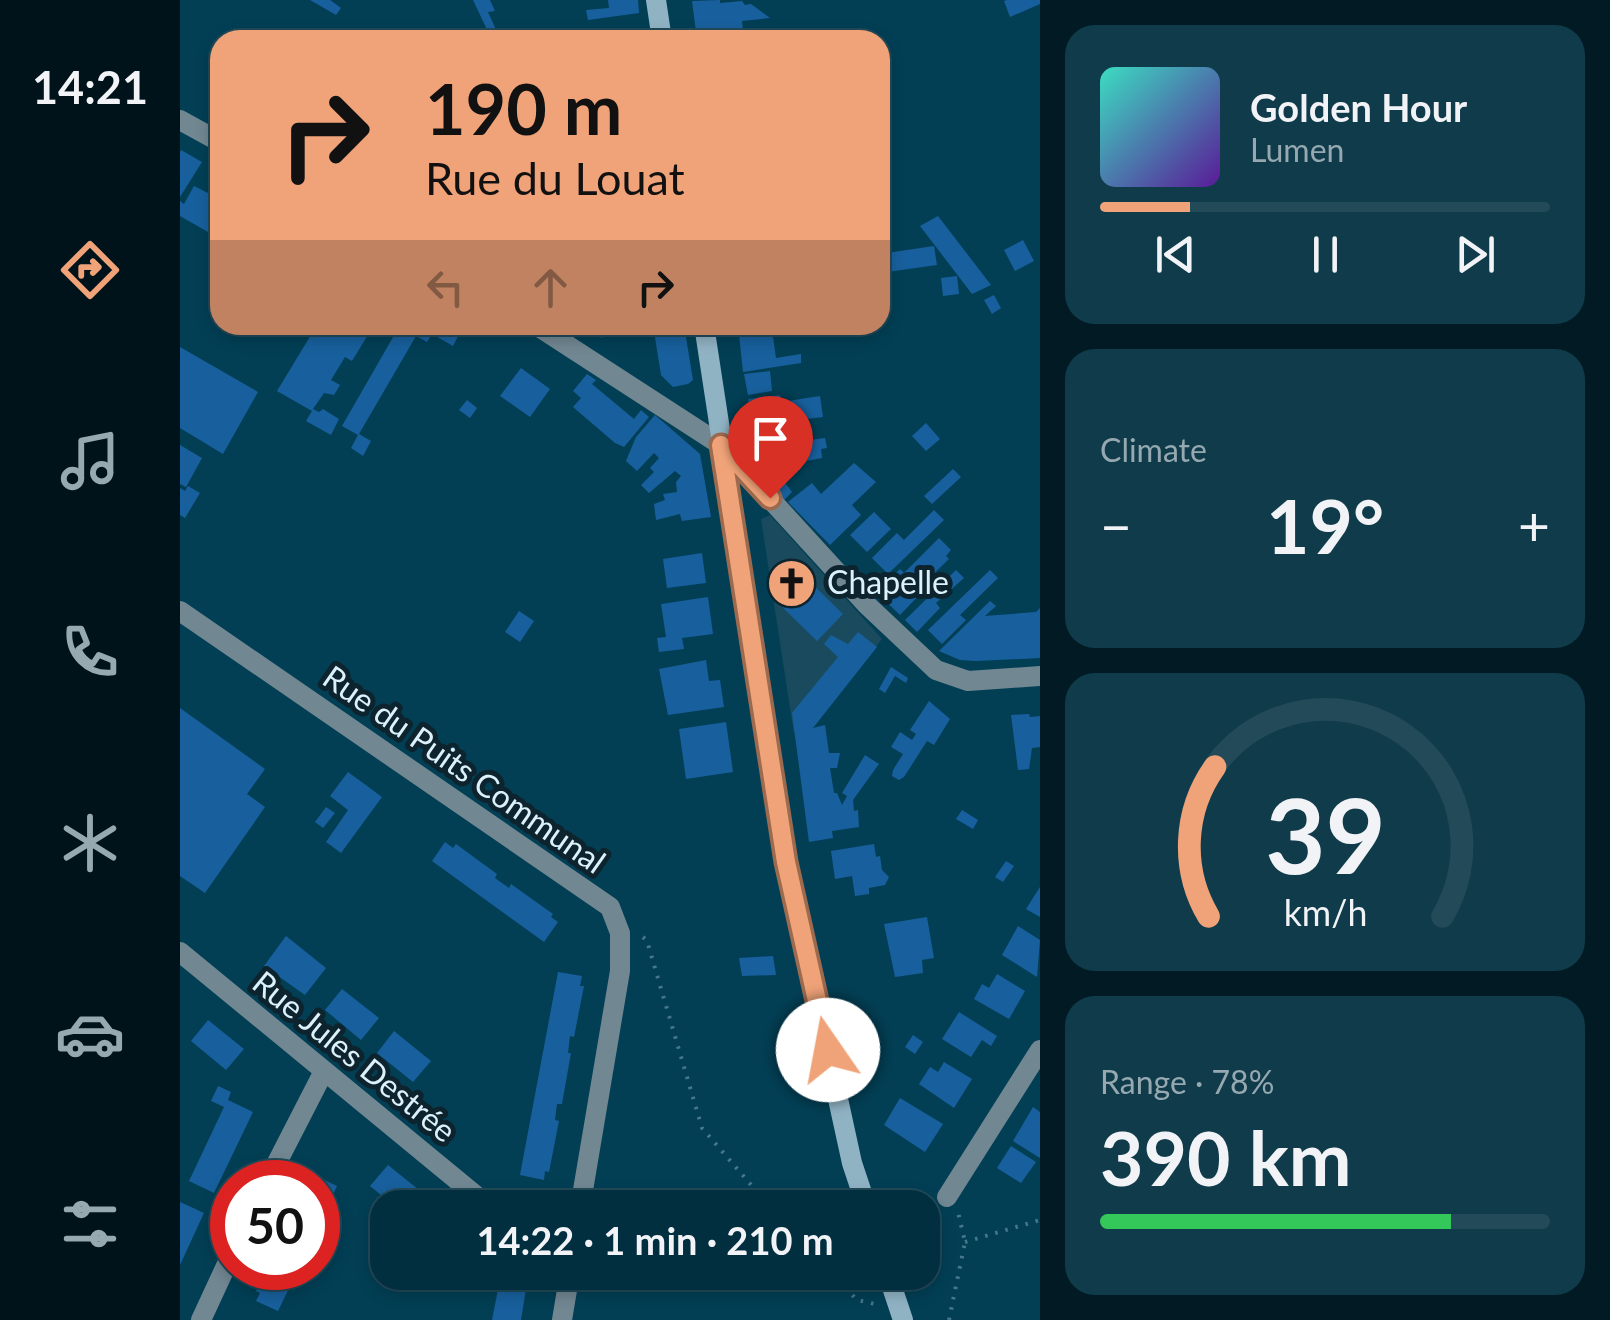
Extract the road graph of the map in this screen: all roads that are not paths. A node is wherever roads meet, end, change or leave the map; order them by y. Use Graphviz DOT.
graph roads {
  1 [pos="656,0"];
  2 [pos="660,30"];
  3 [pos="180,120"];
  4 [pos="210,136"];
  5 [pos="551,335"];
  6 [pos="705,335"];
  7 [pos="721,445"];
  8 [pos="180,611"];
  9 [pos="1040,676"];
  10 [pos="180,952"];
  11 [pos="1040,1050"];
  12 [pos="324,1072"];
  13 [pos="278,1160"];
  14 [pos="469,1190"];
  15 [pos="583,1190"];
  16 [pos="860,1190"];
  17 [pos="947,1197"];
  18 [pos="215,1290"];
  19 [pos="567,1290"];
  20 [pos="893,1290"];
  21 [pos="901,1315"];
  22 [pos="201,1320"];
  23 [pos="562,1320"];
  1 -- 2 [label="main road"];
  3 -- 4 [label="street"];
  5 -- 7 [label="street"];
  6 -- 7 [label="main road"];
  7 -- 9 [label="street"];
  7 -- 16 [label="main road"];
  8 -- 15 [label="street, Rue du Puits Communal"];
  10 -- 12 [label="street, Rue Jules Destrée"];
  11 -- 17 [label="street"];
  12 -- 13 [label="street"];
  12 -- 14 [label="street, Rue Jules Destrée"];
  18 -- 22 [label="street"];
  19 -- 23 [label="street"];
  20 -- 21 [label="main road"];
}
